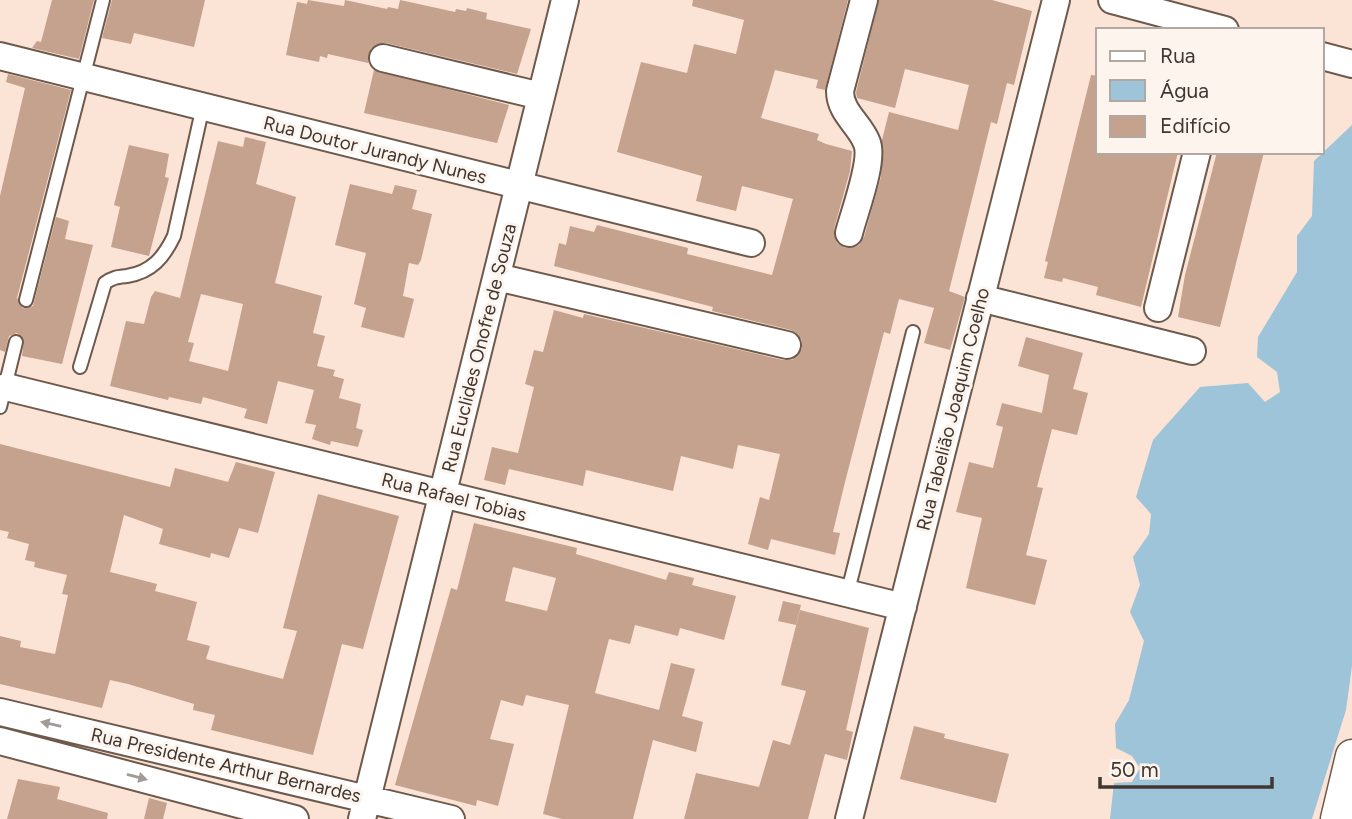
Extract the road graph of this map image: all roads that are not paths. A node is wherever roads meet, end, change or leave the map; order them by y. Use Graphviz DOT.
graph roads {
  1 [pos="103,0"];
  2 [pos="565,0"];
  3 [pos="864,0"];
  4 [pos="1056,0"];
  5 [pos="1112,0"];
  6 [pos="1217,28"];
  7 [pos="0,56"];
  8 [pos="1324,57"];
  9 [pos="383,58"];
  10 [pos="1352,64"];
  11 [pos="84,78"];
  12 [pos="541,96"];
  13 [pos="203,106"];
  14 [pos="1196,154"];
  15 [pos="518,186"];
  16 [pos="849,233"];
  17 [pos="751,243"];
  18 [pos="497,277"];
  19 [pos="980,298"];
  20 [pos="26,300"];
  21 [pos="1158,308"];
  22 [pos="913,332"];
  23 [pos="16,342"];
  24 [pos="787,345"];
  25 [pos="1192,351"];
  26 [pos="80,367"];
  27 [pos="3,397"];
  28 [pos="444,495"];
  29 [pos="848,591"];
  30 [pos="903,607"];
  31 [pos="0,712"];
  32 [pos="0,741"];
  33 [pos="1352,755"];
  34 [pos="365,809"];
  35 [pos="295,819"];
  36 [pos="451,819"];
  37 [pos="849,819"];
  38 [pos="1337,819"];
  1 -- 11 [label="lane"];
  2 -- 12 [label="street, Rua Euclides Onofre de Souza"];
  3 -- 16 [label="street"];
  4 -- 19 [label="street, Rua Tabelião Joaquim Coelho"];
  5 -- 6 [label="street"];
  7 -- 11 [label="street, Rua Doutor Jurandy Nunes"];
  8 -- 10 [label="street"];
  9 -- 12 [label="street"];
  11 -- 13 [label="street, Rua Doutor Jurandy Nunes"];
  11 -- 20 [label="lane"];
  12 -- 15 [label="street, Rua Euclides Onofre de Souza"];
  13 -- 15 [label="street, Rua Doutor Jurandy Nunes"];
  13 -- 26 [label="lane"];
  14 -- 21 [label="street"];
  15 -- 17 [label="street, Rua Doutor Jurandy Nunes"];
  15 -- 18 [label="street, Rua Euclides Onofre de Souza"];
  18 -- 24 [label="street"];
  18 -- 28 [label="street, Rua Euclides Onofre de Souza"];
  19 -- 25 [label="street"];
  19 -- 30 [label="street, Rua Tabelião Joaquim Coelho"];
  22 -- 29 [label="lane"];
  23 -- 27 [label="lane"];
  27 -- 28 [label="street, Rua Rafael Tobias"];
  28 -- 29 [label="street, Rua Rafael Tobias"];
  28 -- 34 [label="street, Rua Euclides Onofre de Souza"];
  29 -- 30 [label="street, Rua Rafael Tobias"];
  30 -- 37 [label="street, Rua Tabelião Joaquim Coelho"];
  34 -- 31 [label="street, Rua Presidente Arthur Bernardes, one-way"];
  32 -- 35 [label="street, Rua Presidente Arthur Bernardes, one-way"];
  33 -- 38 [label="street"];
  34 -- 36 [label="street, Rua Presidente Arthur Bernardes"];
}
